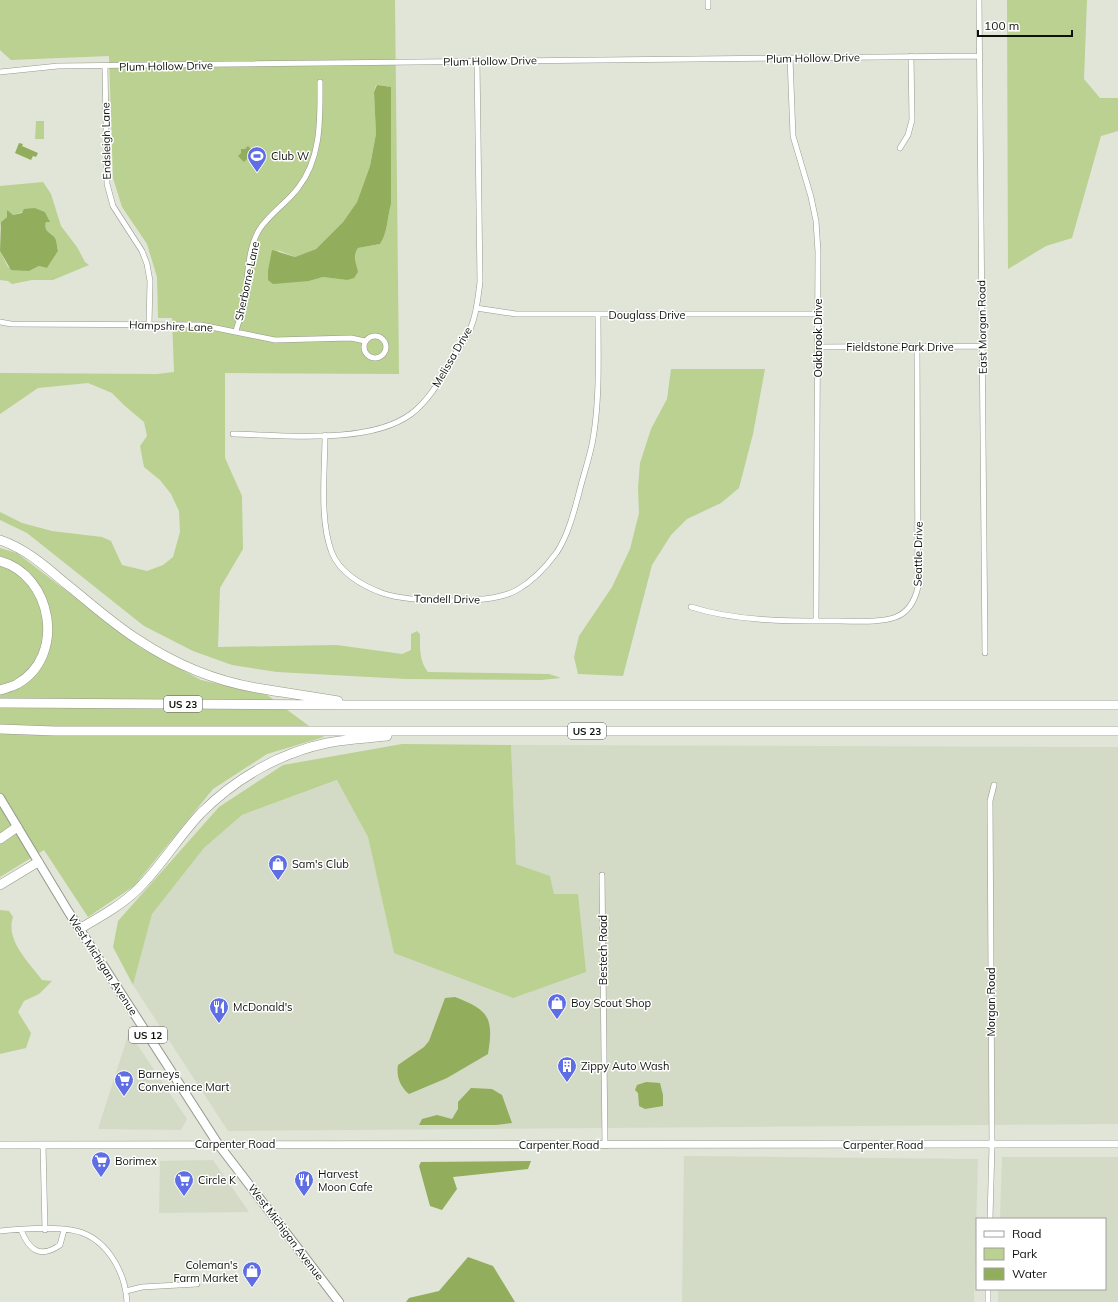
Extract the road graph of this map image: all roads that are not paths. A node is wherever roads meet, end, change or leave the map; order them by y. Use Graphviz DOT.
graph roads {
  1 [pos="708,0"];
  2 [pos="979,0"];
  3 [pos="708,7"];
  4 [pos="912,56"];
  5 [pos="979,56"];
  6 [pos="790,58"];
  7 [pos="477,61"];
  8 [pos="105,67"];
  9 [pos="0,72"];
  10 [pos="320,82"];
  11 [pos="900,148"];
  12 [pos="476,308"];
  13 [pos="818,314"];
  14 [pos="598,315"];
  15 [pos="0,322"];
  16 [pos="150,325"];
  17 [pos="236,331"];
  18 [pos="365,341"];
  19 [pos="982,346"];
  20 [pos="819,347"];
  21 [pos="917,347"];
  22 [pos="232,434"];
  23 [pos="325,435"];
  24 [pos="0,540"];
  25 [pos="0,561"];
  26 [pos="691,607"];
  27 [pos="816,621"];
  28 [pos="985,653"];
  29 [pos="0,690"];
  30 [pos="0,703"];
  31 [pos="365,705"];
  32 [pos="1118,705"];
  33 [pos="0,729"];
  34 [pos="442,731"];
  35 [pos="1118,732"];
  36 [pos="994,785"];
  37 [pos="0,798"];
  38 [pos="17,827"];
  39 [pos="0,839"];
  40 [pos="38,862"];
  41 [pos="602,875"];
  42 [pos="0,885"];
  43 [pos="79,929"];
  44 [pos="218,1144"];
  45 [pos="1118,1144"];
  46 [pos="0,1145"];
  47 [pos="43,1145"];
  48 [pos="992,1145"];
  49 [pos="605,1146"];
  50 [pos="990,1218"];
  51 [pos="21,1230"];
  52 [pos="45,1230"];
  53 [pos="64,1230"];
  54 [pos="0,1231"];
  55 [pos="197,1284"];
  56 [pos="126,1290"];
  57 [pos="988,1290"];
  58 [pos="127,1302"];
  59 [pos="339,1302"];
  60 [pos="988,1302"];
  1 -- 3 [label="street"];
  2 -- 5 [label="street, East Morgan Road"];
  4 -- 5 [label="street, Plum Hollow Drive"];
  4 -- 6 [label="street, Plum Hollow Drive"];
  4 -- 11 [label="street"];
  5 -- 19 [label="street, East Morgan Road"];
  6 -- 7 [label="street, Plum Hollow Drive"];
  6 -- 13 [label="street, Oakbrook Drive"];
  7 -- 8 [label="street, Plum Hollow Drive"];
  7 -- 12 [label="street, Melissa Drive"];
  8 -- 9 [label="street, Plum Hollow Drive"];
  8 -- 16 [label="street, Endsleigh Lane"];
  10 -- 17 [label="street, Sherborne Lane"];
  12 -- 14 [label="street, Douglass Drive"];
  12 -- 23 [label="street, Melissa Drive"];
  13 -- 14 [label="street, Douglass Drive"];
  13 -- 20 [label="street, Oakbrook Drive"];
  14 -- 23 [label="street, Tandell Drive"];
  15 -- 16 [label="street, Hampshire Lane"];
  16 -- 17 [label="street, Hampshire Lane"];
  17 -- 18 [label="street, Hampshire Lane"];
  18 -- 18 [label="street, Hampshire Lane"];
  19 -- 21 [label="street, Fieldstone Park Drive"];
  19 -- 28 [label="street, East Morgan Road"];
  20 -- 21 [label="street, Fieldstone Park Drive"];
  20 -- 27 [label="street, Oakbrook Drive"];
  21 -- 27 [label="street, Seattle Drive"];
  22 -- 23 [label="street, Melissa Drive"];
  24 -- 31 [label="highway"];
  25 -- 29 [label="highway"];
  26 -- 27 [label="street, Seattle Drive"];
  30 -- 31 [label="highway, US 23"];
  31 -- 32 [label="highway, US 23"];
  33 -- 34 [label="highway, US 23"];
  34 -- 35 [label="highway, US 23"];
  34 -- 43 [label="highway"];
  36 -- 48 [label="street, Morgan Road"];
  37 -- 38 [label="highway, West Michigan Avenue / US 12"];
  38 -- 39 [label="highway"];
  38 -- 40 [label="highway, West Michigan Avenue / US 12"];
  40 -- 42 [label="highway"];
  40 -- 43 [label="highway, West Michigan Avenue / US 12"];
  41 -- 49 [label="street, Bestech Road"];
  43 -- 44 [label="highway, West Michigan Avenue / US 12"];
  44 -- 47 [label="main road, Carpenter Road"];
  44 -- 49 [label="main road, Carpenter Road"];
  44 -- 59 [label="highway, West Michigan Avenue / US 12"];
  45 -- 48 [label="main road, Carpenter Road"];
  46 -- 47 [label="main road, Carpenter Road"];
  47 -- 52 [label="street"];
  48 -- 49 [label="main road, Carpenter Road"];
  48 -- 50 [label="street, Morgan Road"];
  51 -- 52 [label="street"];
  51 -- 53 [label="street"];
  51 -- 54 [label="street"];
  52 -- 53 [label="street"];
  53 -- 56 [label="street"];
  55 -- 56 [label="street"];
  56 -- 58 [label="street"];
  57 -- 60 [label="street"];
}
